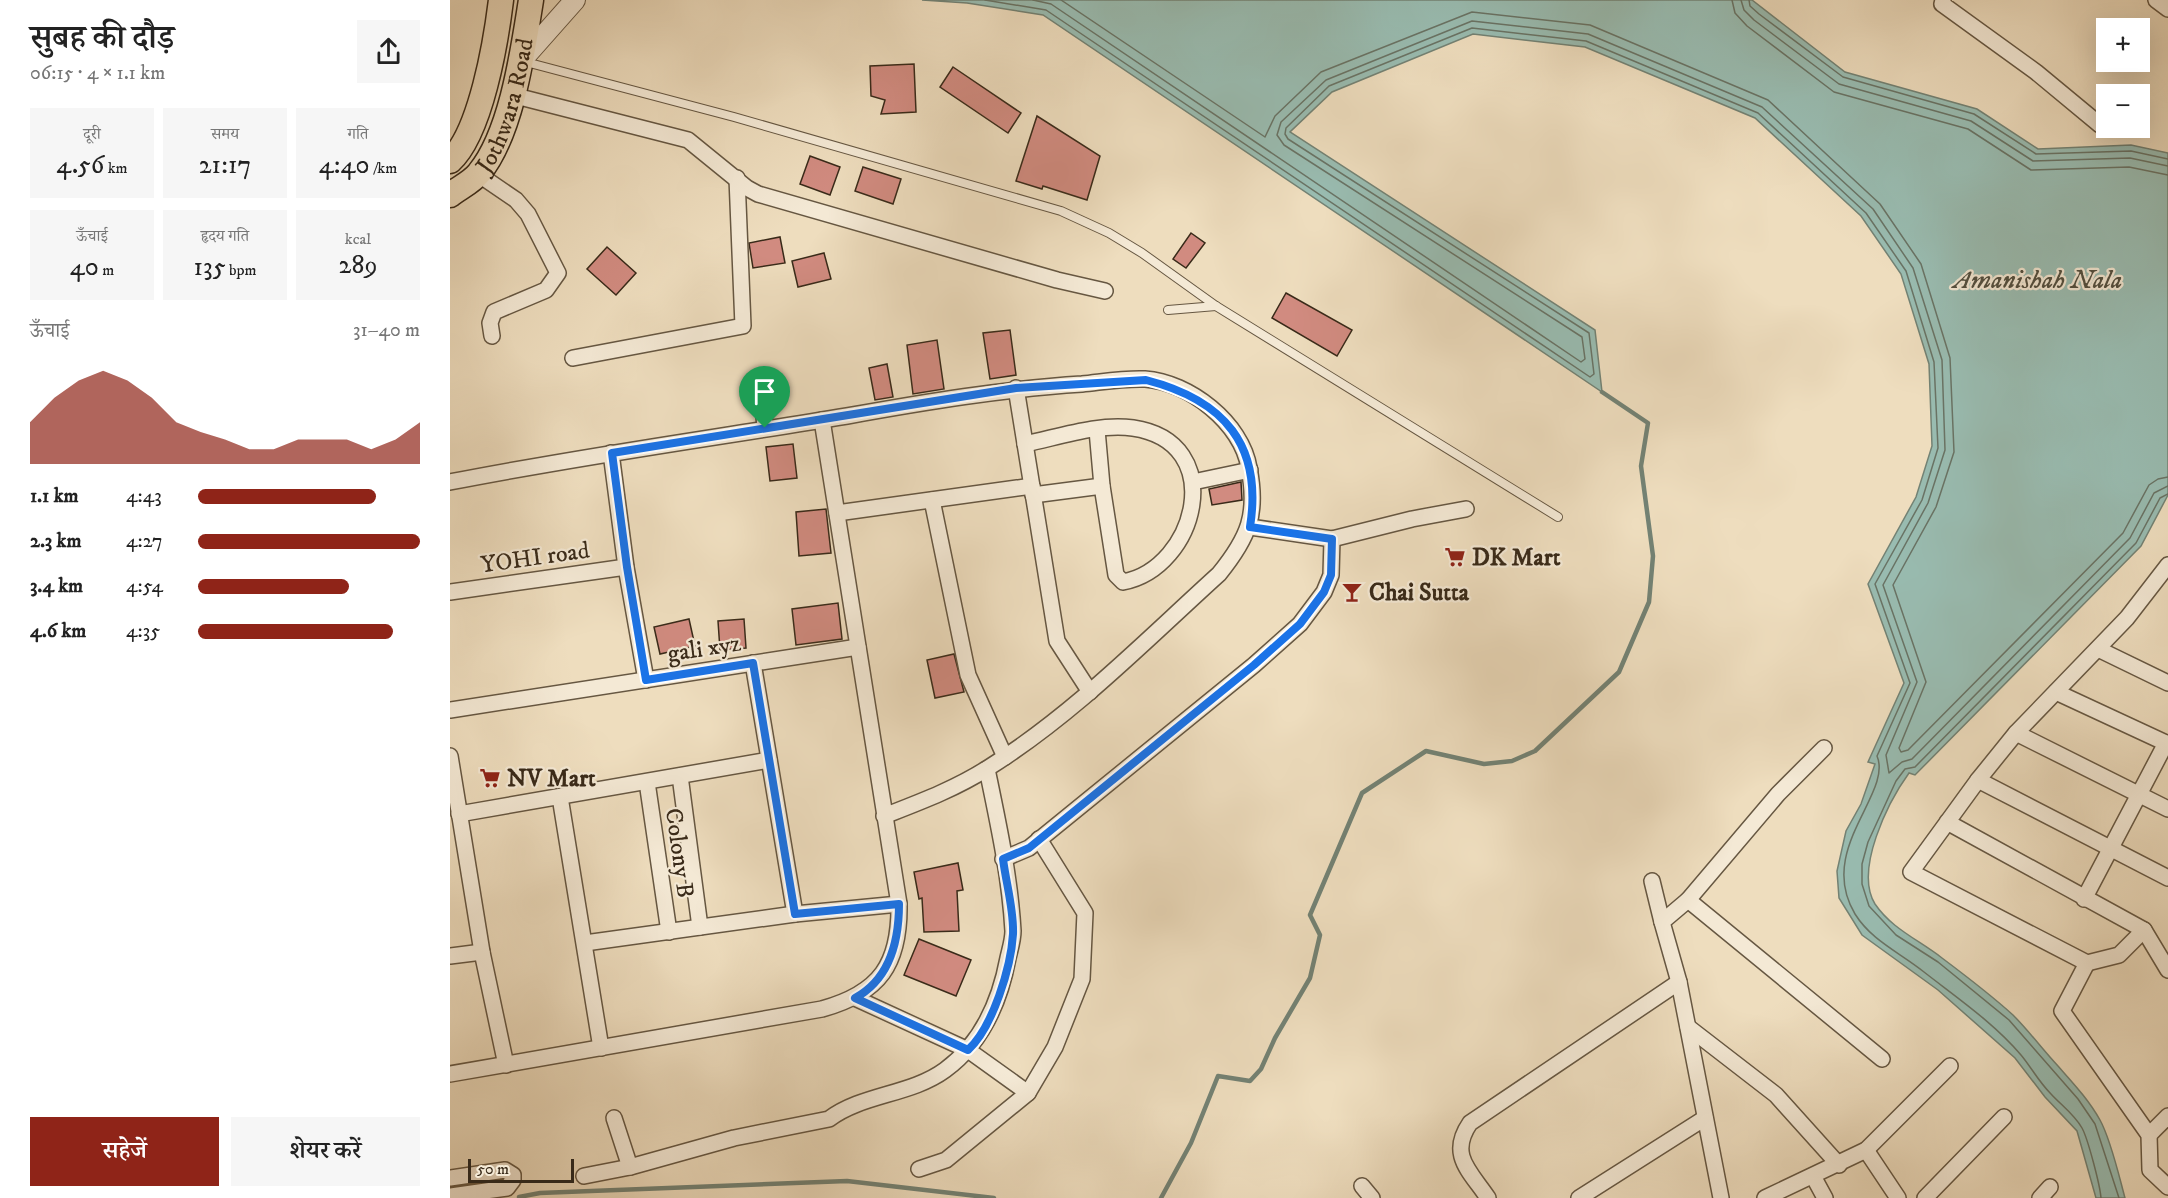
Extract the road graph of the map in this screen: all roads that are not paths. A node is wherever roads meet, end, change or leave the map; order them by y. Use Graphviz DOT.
graph roads {
  1 [pos="501,0"];
  2 [pos="531,0"];
  3 [pos="575,0"];
  4 [pos="1943,0"];
  5 [pos="521,61"];
  6 [pos="512,95"];
  7 [pos="2096,122"];
  8 [pos="450,161"];
  9 [pos="478,174"];
  10 [pos="737,178"];
  11 [pos="450,195"];
  12 [pos="1105,291"];
  13 [pos="1216,306"];
  14 [pos="1168,310"];
  15 [pos="492,336"];
  16 [pos="573,358"];
  17 [pos="761,381"];
  18 [pos="1016,388"];
  19 [pos="822,420"];
  20 [pos="765,428"];
  21 [pos="1097,430"];
  22 [pos="1025,444"];
  23 [pos="612,453"];
  24 [pos="1250,470"];
  25 [pos="450,482"];
  26 [pos="1193,482"];
  27 [pos="1102,486"];
  28 [pos="1033,490"];
  29 [pos="932,500"];
  30 [pos="1466,509"];
  31 [pos="837,513"];
  32 [pos="1558,518"];
  33 [pos="1250,527"];
  34 [pos="1332,539"];
  35 [pos="2168,565"];
  36 [pos="627,567"];
  37 [pos="451,587"];
  38 [pos="858,647"];
  39 [pos="2097,649"];
  40 [pos="753,663"];
  41 [pos="646,680"];
  42 [pos="2168,683"];
  43 [pos="1090,692"];
  44 [pos="2056,692"];
  45 [pos="450,710"];
  46 [pos="2016,733"];
  47 [pos="2167,744"];
  48 [pos="1824,748"];
  49 [pos="450,756"];
  50 [pos="1005,757"];
  51 [pos="769,760"];
  52 [pos="987,769"];
  53 [pos="680,776"];
  54 [pos="1978,780"];
  55 [pos="647,782"];
  56 [pos="2139,794"];
  57 [pos="560,797"];
  58 [pos="2168,809"];
  59 [pos="459,814"];
  60 [pos="884,816"];
  61 [pos="1947,822"];
  62 [pos="1039,839"];
  63 [pos="2110,847"];
  64 [pos="1003,859"];
  65 [pos="2168,878"];
  66 [pos="1652,881"];
  67 [pos="2084,898"];
  68 [pos="1688,900"];
  69 [pos="899,904"];
  70 [pos="795,914"];
  71 [pos="1662,922"];
  72 [pos="700,927"];
  73 [pos="2144,930"];
  74 [pos="669,932"];
  75 [pos="585,943"];
  76 [pos="482,952"];
  77 [pos="450,956"];
  78 [pos="2087,963"];
  79 [pos="2168,970"];
  80 [pos="1679,982"];
  81 [pos="855,998"];
  82 [pos="1688,1027"];
  83 [pos="601,1048"];
  84 [pos="968,1050"];
  85 [pos="1882,1059"];
  86 [pos="506,1065"];
  87 [pos="1950,1065"];
  88 [pos="450,1074"];
  89 [pos="1028,1093"];
  90 [pos="2168,1116"];
  91 [pos="2004,1117"];
  92 [pos="614,1118"];
  93 [pos="1705,1118"];
  94 [pos="2149,1135"];
  95 [pos="1866,1150"];
  96 [pos="1839,1165"];
  97 [pos="630,1167"];
  98 [pos="919,1168"];
  99 [pos="584,1176"];
  100 [pos="1813,1176"];
  101 [pos="450,1178"];
  102 [pos="2168,1187"];
  103 [pos="450,1196"];
  104 [pos="1488,1198"];
  105 [pos="1579,1198"];
  106 [pos="1720,1198"];
  107 [pos="1765,1198"];
  108 [pos="1825,1198"];
  109 [pos="1898,1198"];
  110 [pos="1925,1198"];
  1 -- 8 [label="main road, Jothwara Road"];
  2 -- 5 [label="main road, Jothwara Road"];
  3 -- 5 [label="street"];
  4 -- 7 [label="street"];
  5 -- 6 [label="main road, Jothwara Road"];
  5 -- 13 [label="lane"];
  6 -- 9 [label="main road, Jothwara Road"];
  6 -- 10 [label="street"];
  9 -- 11 [label="main road, Jothwara Road"];
  9 -- 15 [label="street"];
  10 -- 12 [label="street"];
  10 -- 16 [label="street"];
  13 -- 14 [label="lane"];
  13 -- 32 [label="lane"];
  17 -- 20 [label="street"];
  18 -- 19 [label="street"];
  18 -- 22 [label="street"];
  18 -- 24 [label="street"];
  19 -- 20 [label="street"];
  19 -- 31 [label="street"];
  20 -- 23 [label="street"];
  21 -- 22 [label="street"];
  21 -- 26 [label="street"];
  21 -- 27 [label="street"];
  22 -- 28 [label="street"];
  23 -- 25 [label="street"];
  23 -- 36 [label="street"];
  24 -- 26 [label="street"];
  24 -- 33 [label="street"];
  26 -- 27 [label="street"];
  27 -- 28 [label="street"];
  28 -- 29 [label="street"];
  28 -- 43 [label="street"];
  29 -- 31 [label="street"];
  29 -- 50 [label="street"];
  30 -- 34 [label="street"];
  31 -- 38 [label="street"];
  33 -- 34 [label="street"];
  33 -- 43 [label="street"];
  34 -- 62 [label="street"];
  35 -- 39 [label="street"];
  36 -- 37 [label="street, YOHI road"];
  36 -- 41 [label="street"];
  38 -- 40 [label="street, gali xyz"];
  38 -- 60 [label="street"];
  39 -- 42 [label="street"];
  39 -- 44 [label="street"];
  40 -- 41 [label="street, gali xyz"];
  40 -- 51 [label="street"];
  41 -- 45 [label="street, gali xyz"];
  43 -- 50 [label="street"];
  44 -- 46 [label="street"];
  44 -- 47 [label="street"];
  46 -- 54 [label="street"];
  46 -- 56 [label="street"];
  47 -- 56 [label="street"];
  48 -- 68 [label="street"];
  49 -- 59 [label="street"];
  50 -- 52 [label="street"];
  51 -- 53 [label="street"];
  51 -- 70 [label="street"];
  52 -- 60 [label="street"];
  52 -- 64 [label="street"];
  53 -- 55 [label="street"];
  53 -- 72 [label="street"];
  54 -- 61 [label="street"];
  54 -- 63 [label="street"];
  55 -- 57 [label="street"];
  55 -- 74 [label="street, Colony B"];
  56 -- 58 [label="street"];
  56 -- 63 [label="street"];
  57 -- 59 [label="street"];
  57 -- 75 [label="street"];
  59 -- 76 [label="street"];
  60 -- 69 [label="street"];
  61 -- 67 [label="street"];
  61 -- 78 [label="street"];
  62 -- 64 [label="street"];
  62 -- 89 [label="street"];
  63 -- 65 [label="street"];
  63 -- 67 [label="street"];
  64 -- 84 [label="street"];
  66 -- 71 [label="street"];
  67 -- 73 [label="street"];
  68 -- 71 [label="street"];
  68 -- 85 [label="street"];
  69 -- 70 [label="street"];
  69 -- 81 [label="street"];
  70 -- 72 [label="street"];
  71 -- 80 [label="street"];
  72 -- 74 [label="street"];
  73 -- 78 [label="street"];
  73 -- 79 [label="street"];
  74 -- 75 [label="street"];
  75 -- 83 [label="street"];
  76 -- 77 [label="street"];
  76 -- 86 [label="street"];
  78 -- 94 [label="street"];
  80 -- 82 [label="street"];
  80 -- 104 [label="street"];
  81 -- 83 [label="street"];
  81 -- 84 [label="street"];
  82 -- 93 [label="street"];
  82 -- 96 [label="street"];
  83 -- 86 [label="street"];
  84 -- 89 [label="street"];
  84 -- 97 [label="street"];
  86 -- 88 [label="street"];
  87 -- 95 [label="street"];
  89 -- 98 [label="street"];
  90 -- 94 [label="street"];
  91 -- 110 [label="street"];
  92 -- 97 [label="street"];
  93 -- 105 [label="street"];
  93 -- 106 [label="street"];
  94 -- 102 [label="street"];
  95 -- 96 [label="street"];
  95 -- 109 [label="street"];
  96 -- 100 [label="street"];
  97 -- 99 [label="street"];
  100 -- 107 [label="street"];
  100 -- 108 [label="street"];
  101 -- 103 [label="street"];
}
